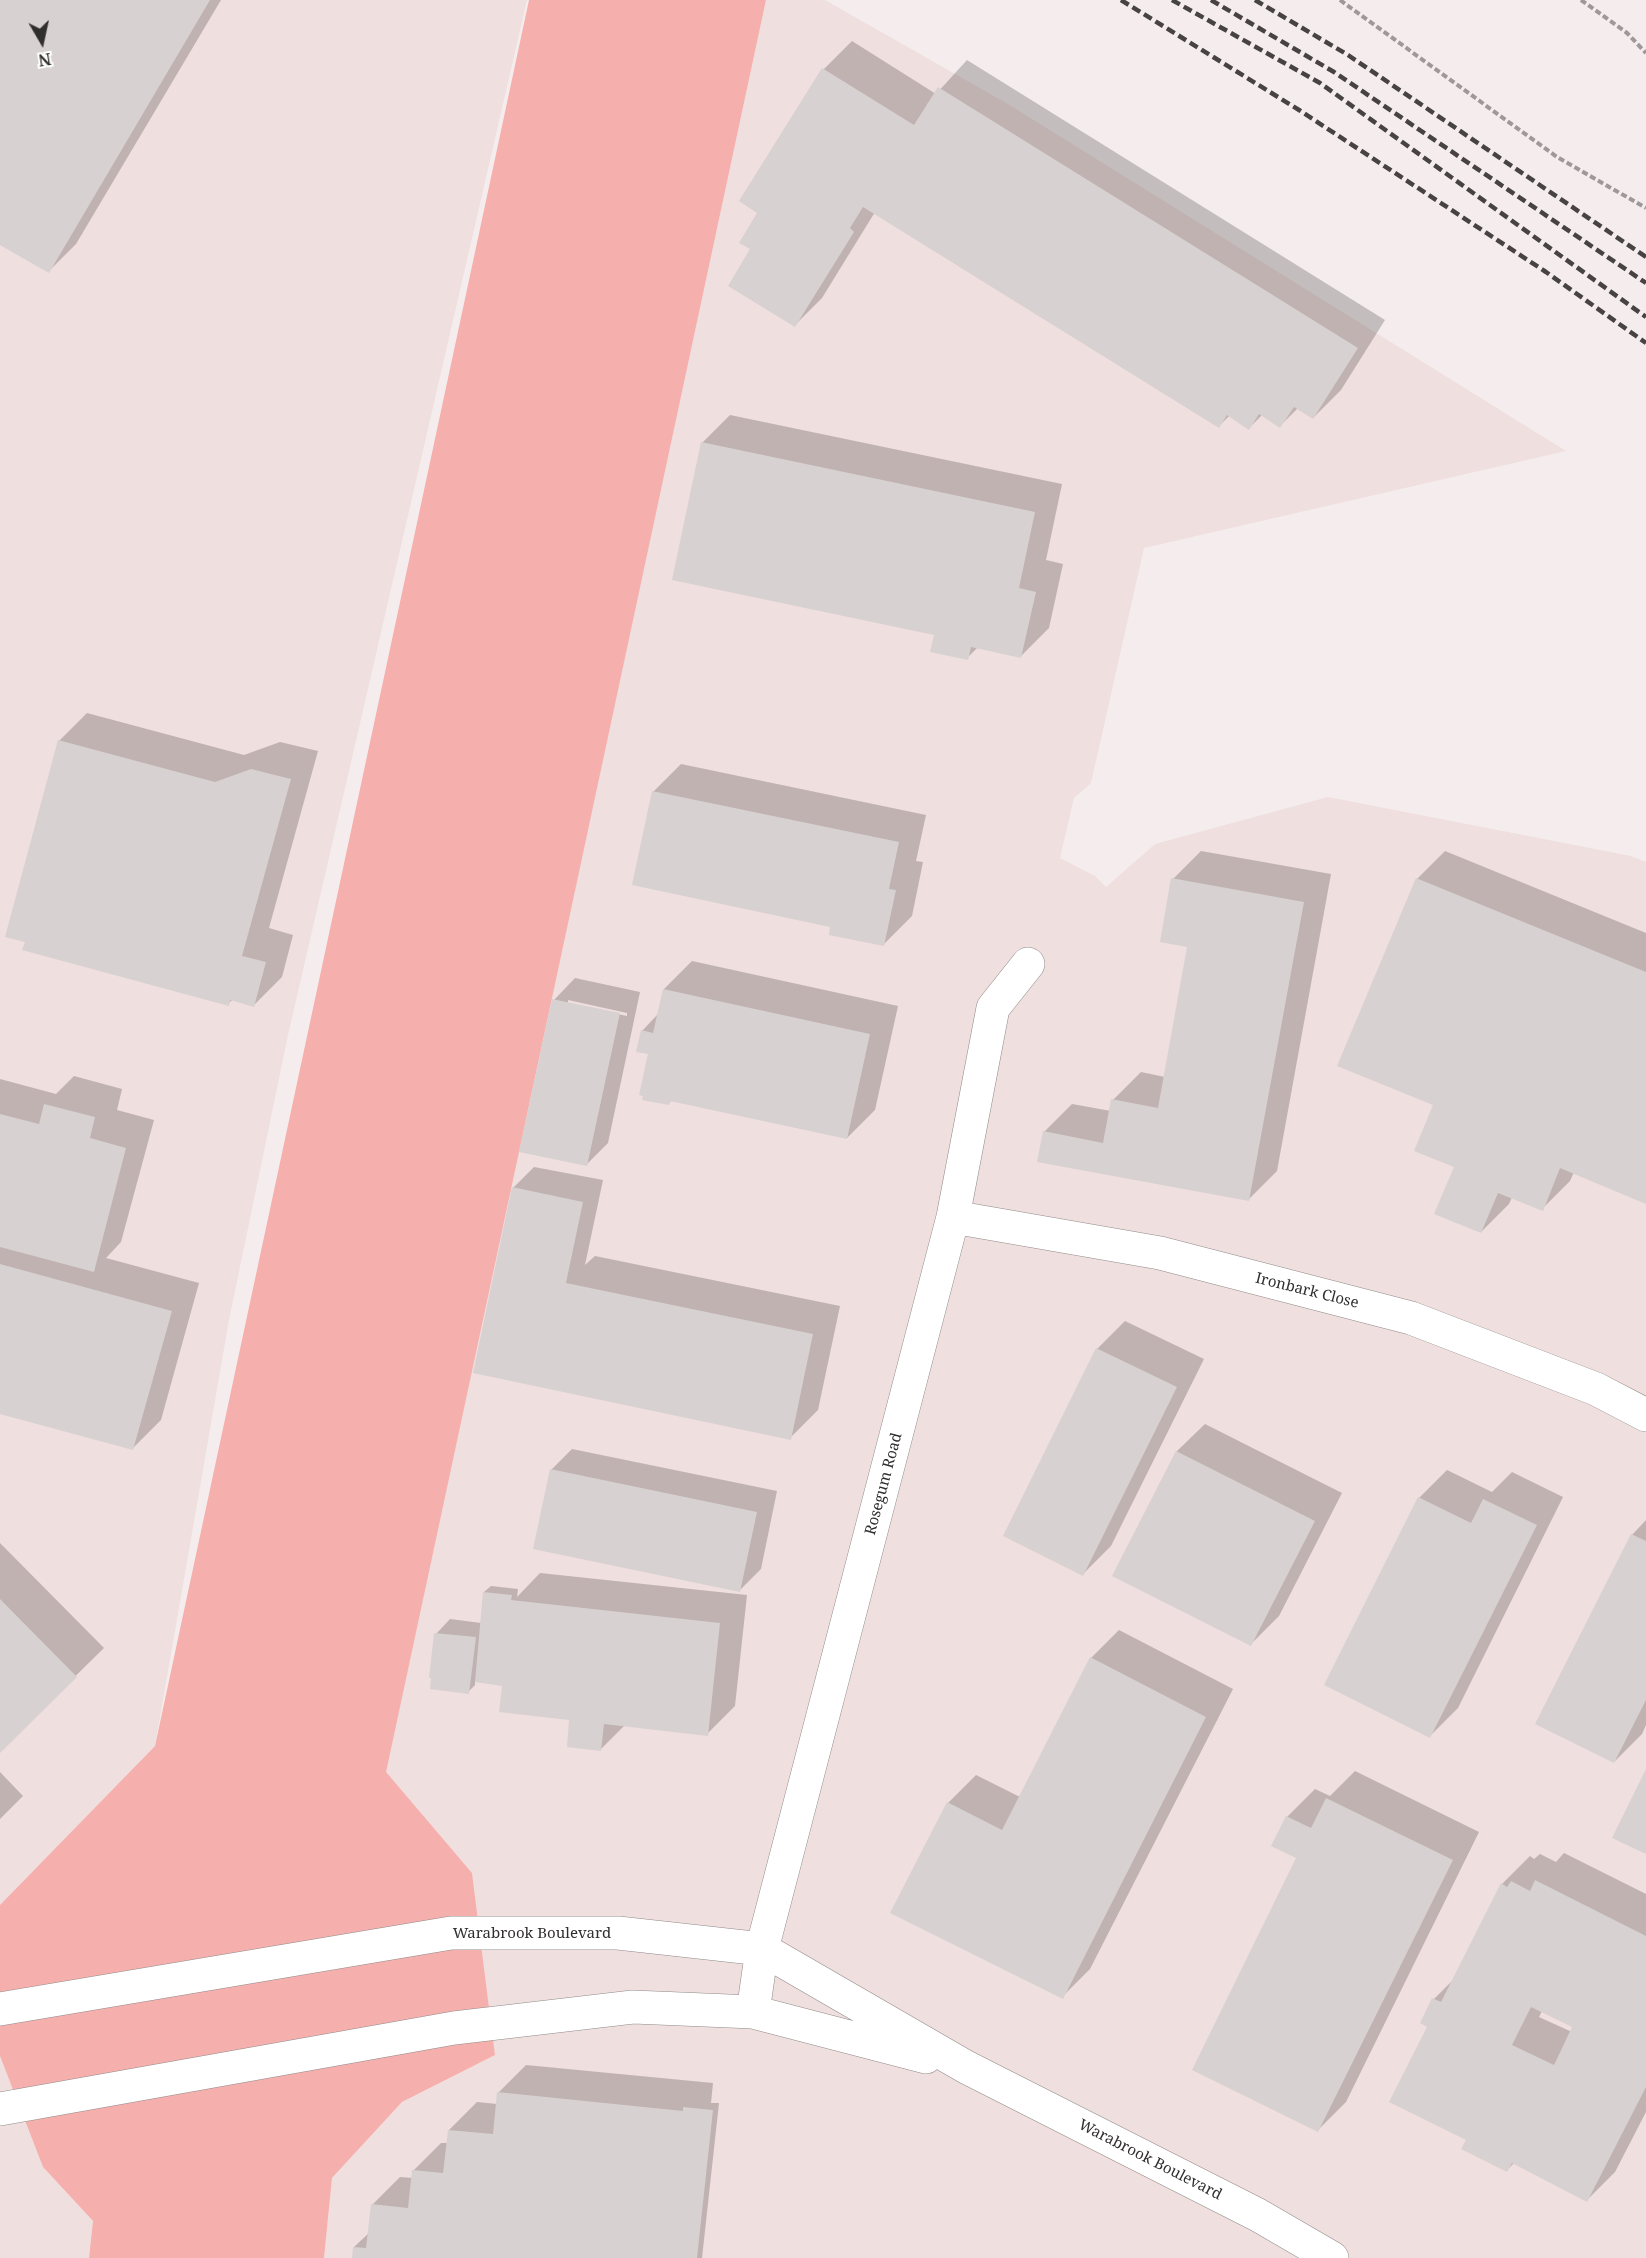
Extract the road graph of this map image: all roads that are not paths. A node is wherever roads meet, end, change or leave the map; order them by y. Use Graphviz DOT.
graph roads {
  1 [pos="1029,964"];
  2 [pos="953,1218"];
  3 [pos="1646,1414"];
  4 [pos="762,1949"];
  5 [pos="0,2009"];
  6 [pos="753,2013"];
  7 [pos="966,2067"];
  8 [pos="0,2109"];
  9 [pos="1332,2258"];
  1 -- 2 [label="street, Rosegum Road"];
  2 -- 3 [label="street, Ironbark Close"];
  2 -- 4 [label="street, Rosegum Road"];
  4 -- 5 [label="street, Warabrook Boulevard"];
  4 -- 6 [label="street, Rosegum Road"];
  4 -- 7 [label="street, Warabrook Boulevard"];
  6 -- 7 [label="street, Warabrook Boulevard"];
  6 -- 8 [label="street, Warabrook Boulevard"];
  7 -- 9 [label="street, Warabrook Boulevard"];
}
